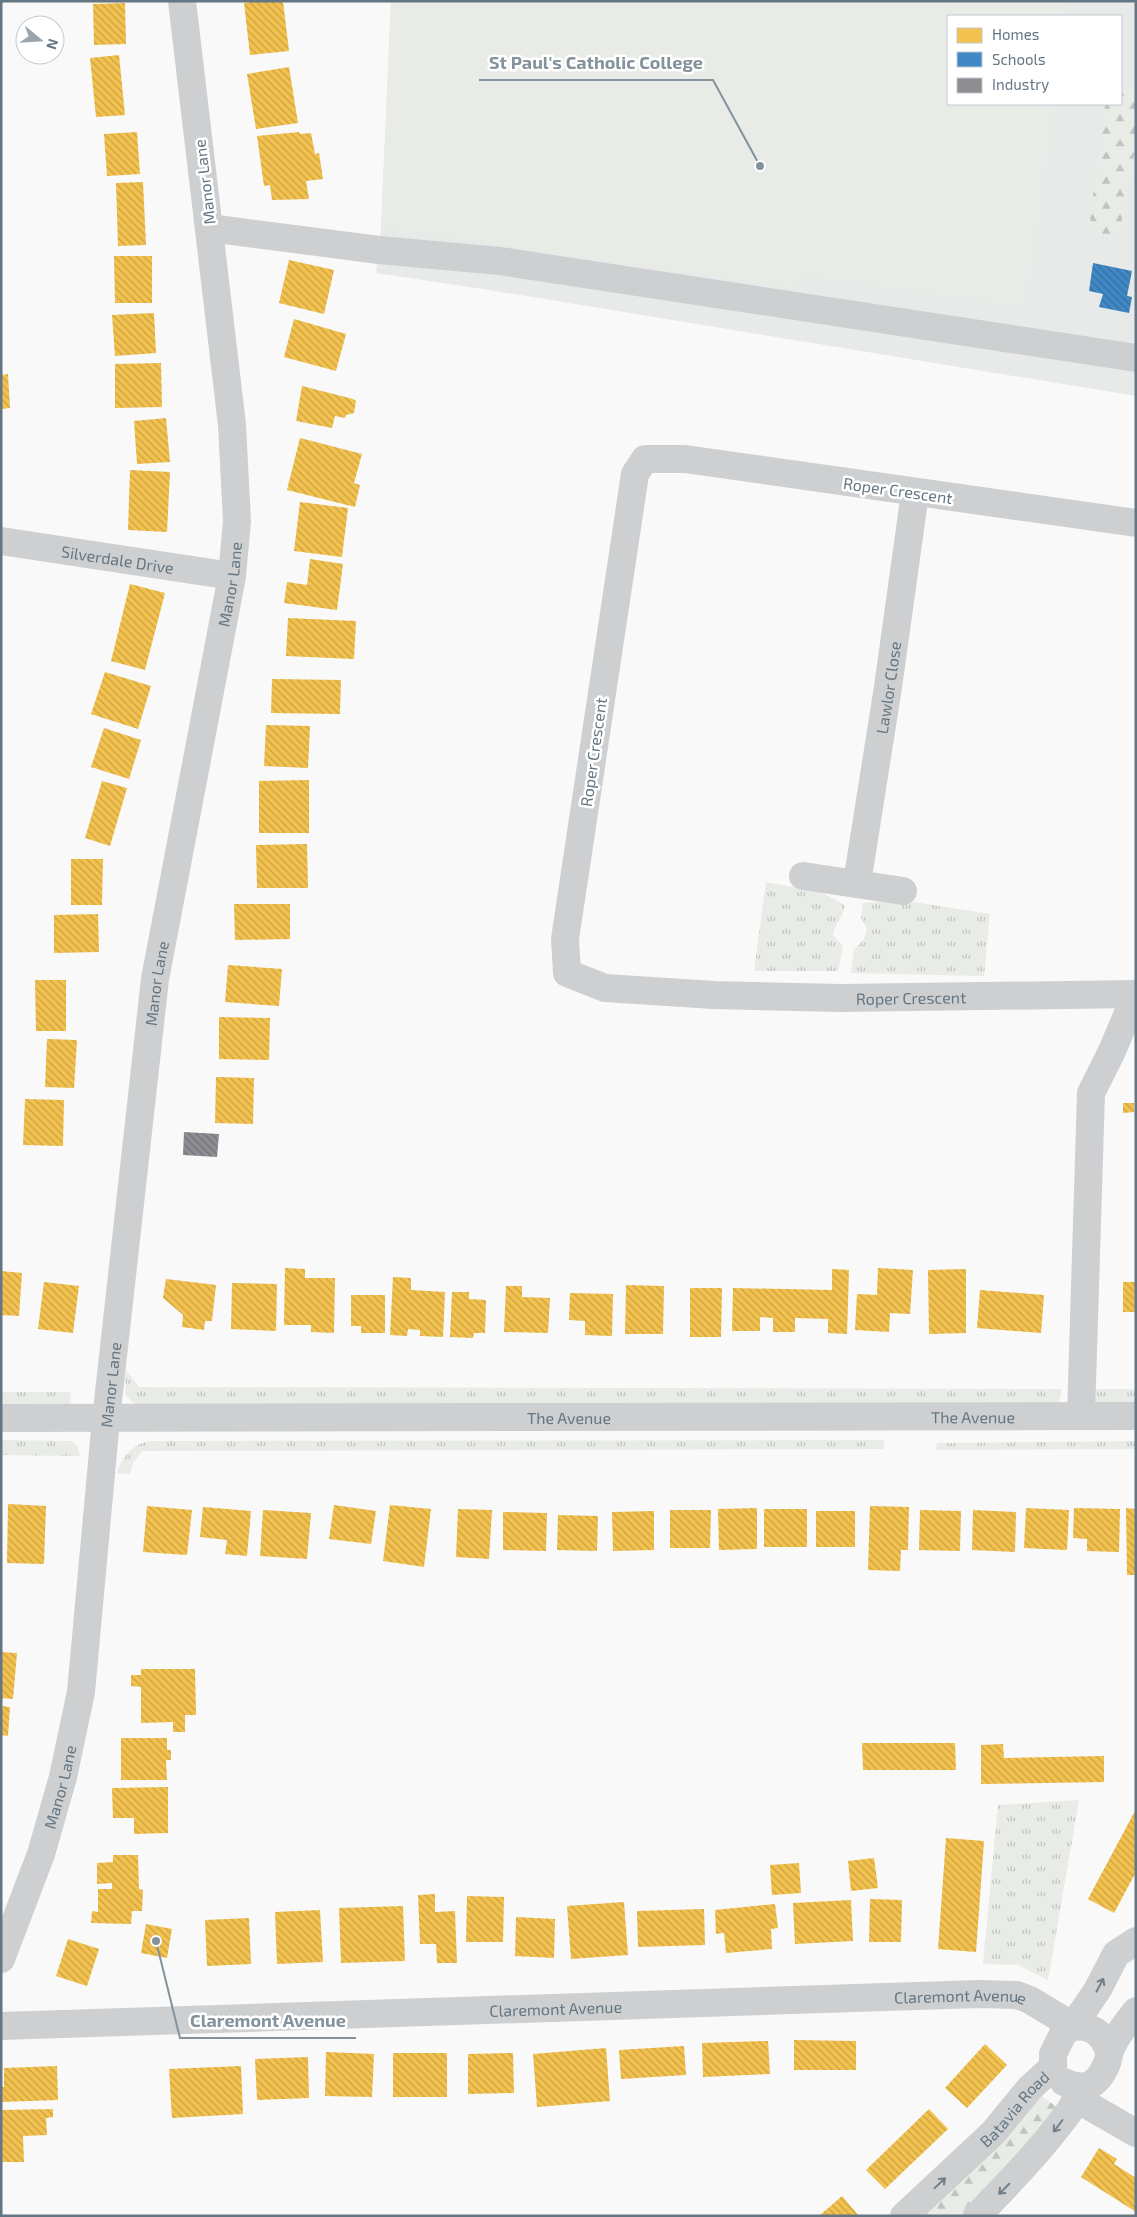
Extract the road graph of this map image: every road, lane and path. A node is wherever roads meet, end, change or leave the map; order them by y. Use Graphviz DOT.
graph roads {
  1 [pos="182,1"];
  2 [pos="210,228"];
  3 [pos="1136,358"];
  4 [pos="915,493"];
  5 [pos="1136,523"];
  6 [pos="1,541"];
  7 [pos="232,576"];
  8 [pos="803,876"];
  9 [pos="857,883"];
  10 [pos="903,891"];
  11 [pos="1136,994"];
  12 [pos="1081,1416"];
  13 [pos="1136,1416"];
  14 [pos="1,1418"];
  15 [pos="106,1419"];
  16 [pos="1129,1951"];
  17 [pos="1,1959"];
  18 [pos="1136,2012"];
  19 [pos="1,2026"];
  20 [pos="1073,2026"];
  21 [pos="1109,2050"];
  22 [pos="1053,2067"];
  23 [pos="1078,2094"];
  24 [pos="1136,2133"];
  25 [pos="904,2216"];
  26 [pos="977,2216"];
  1 -- 2 [label="street, Manor Lane"];
  2 -- 3 [label="street"];
  2 -- 7 [label="street, Manor Lane"];
  4 -- 5 [label="street, Roper Crescent"];
  4 -- 9 [label="street, Lawlor Close"];
  4 -- 11 [label="street, Roper Crescent"];
  6 -- 7 [label="street, Silverdale Drive"];
  7 -- 15 [label="street, Manor Lane"];
  8 -- 9 [label="street"];
  9 -- 10 [label="street"];
  11 -- 12 [label="street, Roper Crescent"];
  12 -- 13 [label="street, The Avenue"];
  12 -- 15 [label="street, The Avenue"];
  14 -- 15 [label="street, The Avenue"];
  15 -- 17 [label="street, Manor Lane"];
  20 -- 16 [label="street, Batavia Road, one-way"];
  18 -- 21 [label="street"];
  19 -- 20 [label="street, Claremont Avenue"];
  20 -- 21 [label="street"];
  20 -- 22 [label="street, Batavia Road"];
  21 -- 23 [label="street"];
  22 -- 23 [label="street"];
  25 -- 22 [label="street, Batavia Road, one-way"];
  23 -- 24 [label="street"];
  23 -- 26 [label="street, one-way"];
}
